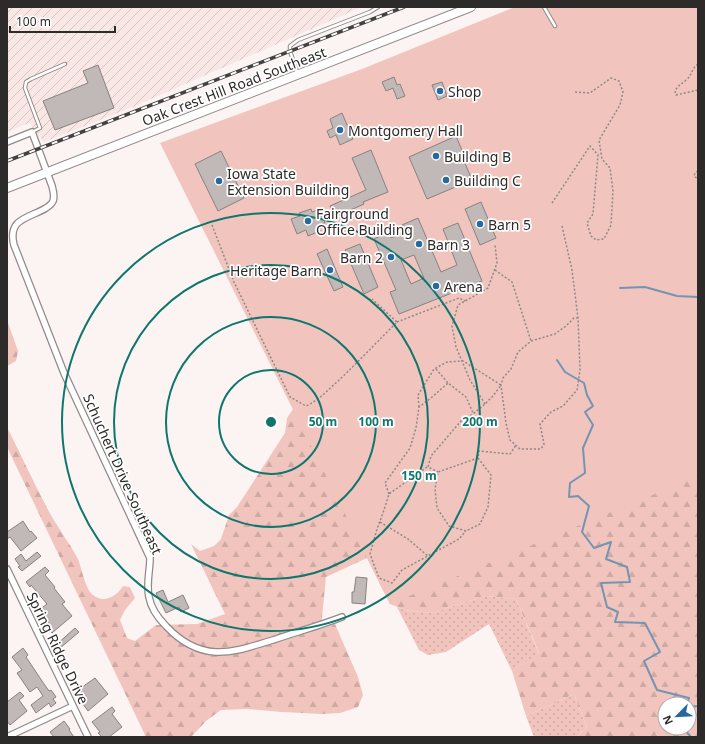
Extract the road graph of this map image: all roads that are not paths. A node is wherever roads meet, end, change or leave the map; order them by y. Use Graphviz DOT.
graph roads {
  1 [pos="378,7"];
  2 [pos="471,7"];
  3 [pos="544,7"];
  4 [pos="555,26"];
  5 [pos="64,64"];
  6 [pos="298,75"];
  7 [pos="32,132"];
  8 [pos="7,142"];
  9 [pos="47,172"];
  10 [pos="7,188"];
  11 [pos="7,569"];
  12 [pos="342,617"];
  13 [pos="73,706"];
  14 [pos="7,737"];
  15 [pos="88,737"];
  1 -- 6 [label="lane"];
  2 -- 6 [label="main road, Oak Crest Hill Road Southeast"];
  3 -- 4 [label="lane"];
  5 -- 7 [label="lane"];
  6 -- 9 [label="main road, Oak Crest Hill Road Southeast"];
  7 -- 8 [label="street"];
  7 -- 9 [label="street"];
  9 -- 10 [label="main road, Oak Crest Hill Road Southeast"];
  9 -- 12 [label="street, Schuchert Drive Southeast"];
  11 -- 13 [label="street, Spring Ridge Drive"];
  13 -- 14 [label="street"];
  13 -- 15 [label="street, Spring Ridge Drive"];
}
